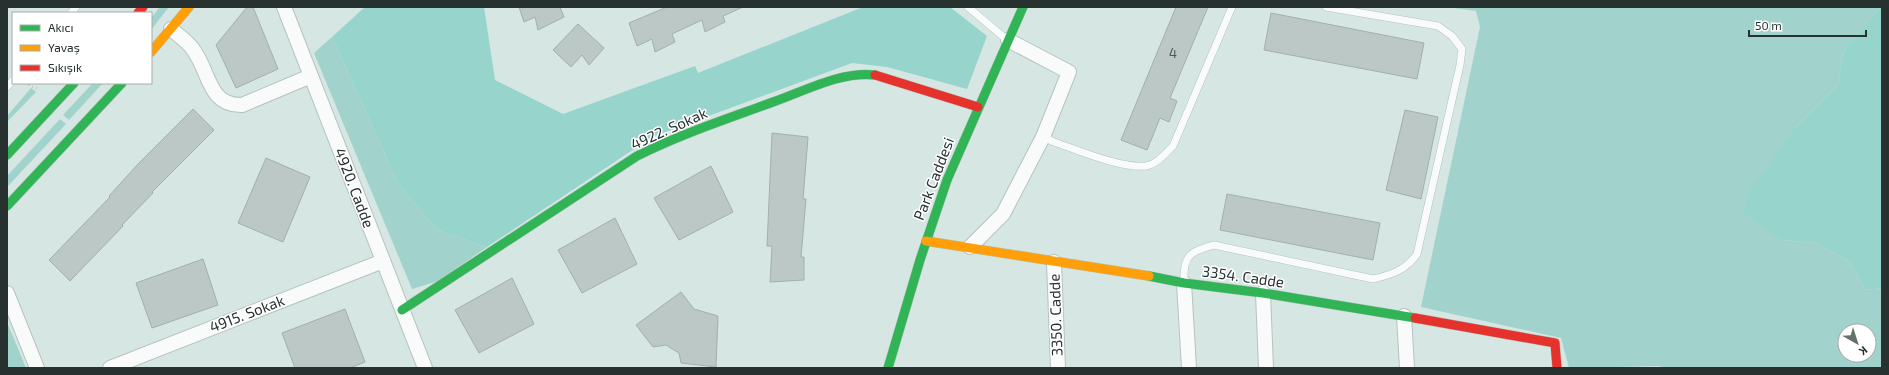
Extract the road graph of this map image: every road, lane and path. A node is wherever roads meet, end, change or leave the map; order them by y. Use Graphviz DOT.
graph roads {
  1 [pos="189,7"];
  2 [pos="284,7"];
  3 [pos="968,7"];
  4 [pos="1023,7"];
  5 [pos="1232,7"];
  6 [pos="1326,7"];
  7 [pos="171,29"];
  8 [pos="1008,40"];
  9 [pos="152,51"];
  10 [pos="311,76"];
  11 [pos="27,84"];
  12 [pos="73,84"];
  13 [pos="121,84"];
  14 [pos="38,90"];
  15 [pos="978,107"];
  16 [pos="1043,137"];
  17 [pos="7,155"];
  18 [pos="7,206"];
  19 [pos="926,241"];
  20 [pos="970,247"];
  21 [pos="383,261"];
  22 [pos="1054,262"];
  23 [pos="1184,284"];
  24 [pos="7,292"];
  25 [pos="1263,293"];
  26 [pos="402,310"];
  27 [pos="1404,316"];
  28 [pos="37,368"];
  29 [pos="110,368"];
  30 [pos="425,368"];
  31 [pos="888,368"];
  32 [pos="1058,368"];
  33 [pos="1189,368"];
  34 [pos="1266,368"];
  35 [pos="1407,368"];
  36 [pos="1557,368"];
  1 -- 7 [label="street"];
  2 -- 10 [label="street, 4920. Cadde"];
  3 -- 8 [label="lane"];
  4 -- 8 [label="street, Park Caddesi"];
  5 -- 16 [label="lane"];
  6 -- 23 [label="lane"];
  7 -- 9 [label="street"];
  7 -- 10 [label="street"];
  8 -- 15 [label="street, Park Caddesi"];
  8 -- 16 [label="street"];
  10 -- 21 [label="street, 4920. Cadde"];
  11 -- 14 [label="path"];
  12 -- 17 [label="street"];
  13 -- 18 [label="street"];
  15 -- 19 [label="street, Park Caddesi"];
  15 -- 26 [label="street, 4922. Sokak"];
  16 -- 20 [label="street"];
  19 -- 20 [label="street, 3354. Cadde"];
  19 -- 31 [label="street, Park Caddesi"];
  20 -- 22 [label="street, 3354. Cadde"];
  21 -- 26 [label="street, 4920. Cadde"];
  21 -- 29 [label="street, 4915. Sokak"];
  22 -- 23 [label="street, 3354. Cadde"];
  22 -- 32 [label="street, 3350. Cadde"];
  23 -- 25 [label="street, 3354. Cadde"];
  23 -- 33 [label="street"];
  24 -- 28 [label="street"];
  25 -- 27 [label="street, 3354. Cadde"];
  25 -- 34 [label="street"];
  26 -- 30 [label="street, 4920. Cadde"];
  27 -- 35 [label="street"];
  27 -- 36 [label="street, 3354. Cadde"];
}
